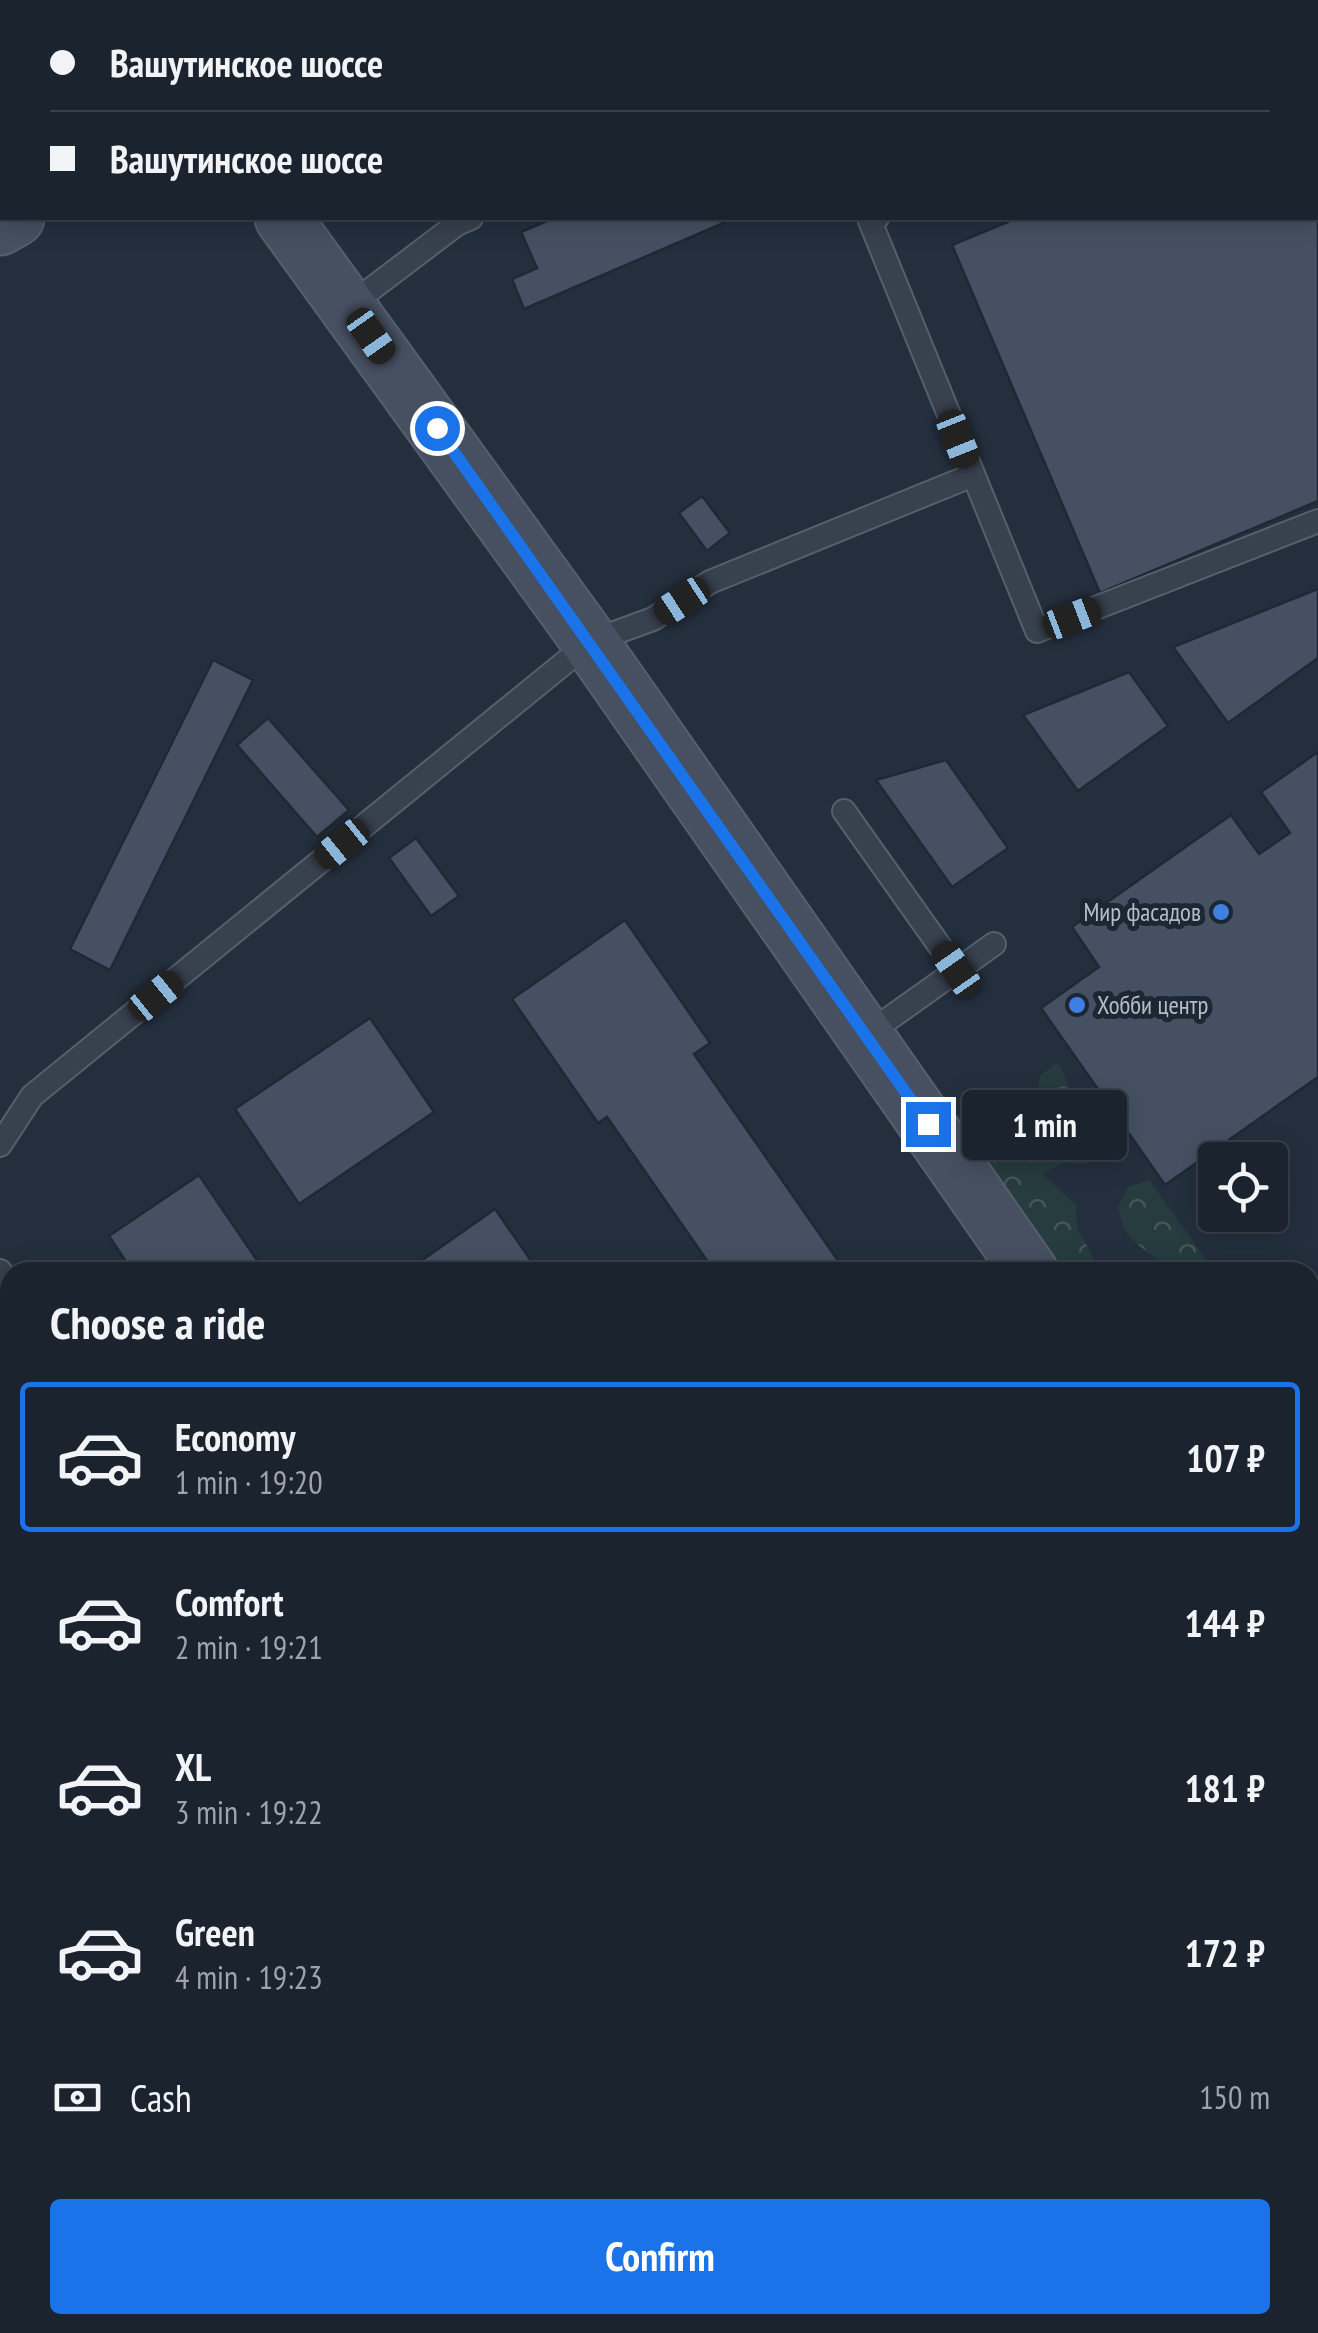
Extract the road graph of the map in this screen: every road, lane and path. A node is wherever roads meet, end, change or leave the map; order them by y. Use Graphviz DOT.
graph roads {
  1 [pos="284,220"];
  2 [pos="466,220"];
  3 [pos="872,220"];
  4 [pos="349,306"];
  5 [pos="973,475"];
  6 [pos="1318,521"];
  7 [pos="590,642"];
  8 [pos="844,811"];
  9 [pos="994,944"];
  10 [pos="956,969"];
  11 [pos="866,1035"];
  12 [pos="0,1145"];
  13 [pos="1023,1262"];
  1 -- 4 [label="street"];
  2 -- 4 [label="lane"];
  3 -- 5 [label="lane"];
  4 -- 7 [label="street"];
  5 -- 6 [label="lane"];
  5 -- 7 [label="lane"];
  7 -- 11 [label="street"];
  7 -- 12 [label="lane"];
  8 -- 10 [label="lane"];
  9 -- 10 [label="lane"];
  10 -- 11 [label="lane"];
  11 -- 13 [label="street"];
}
